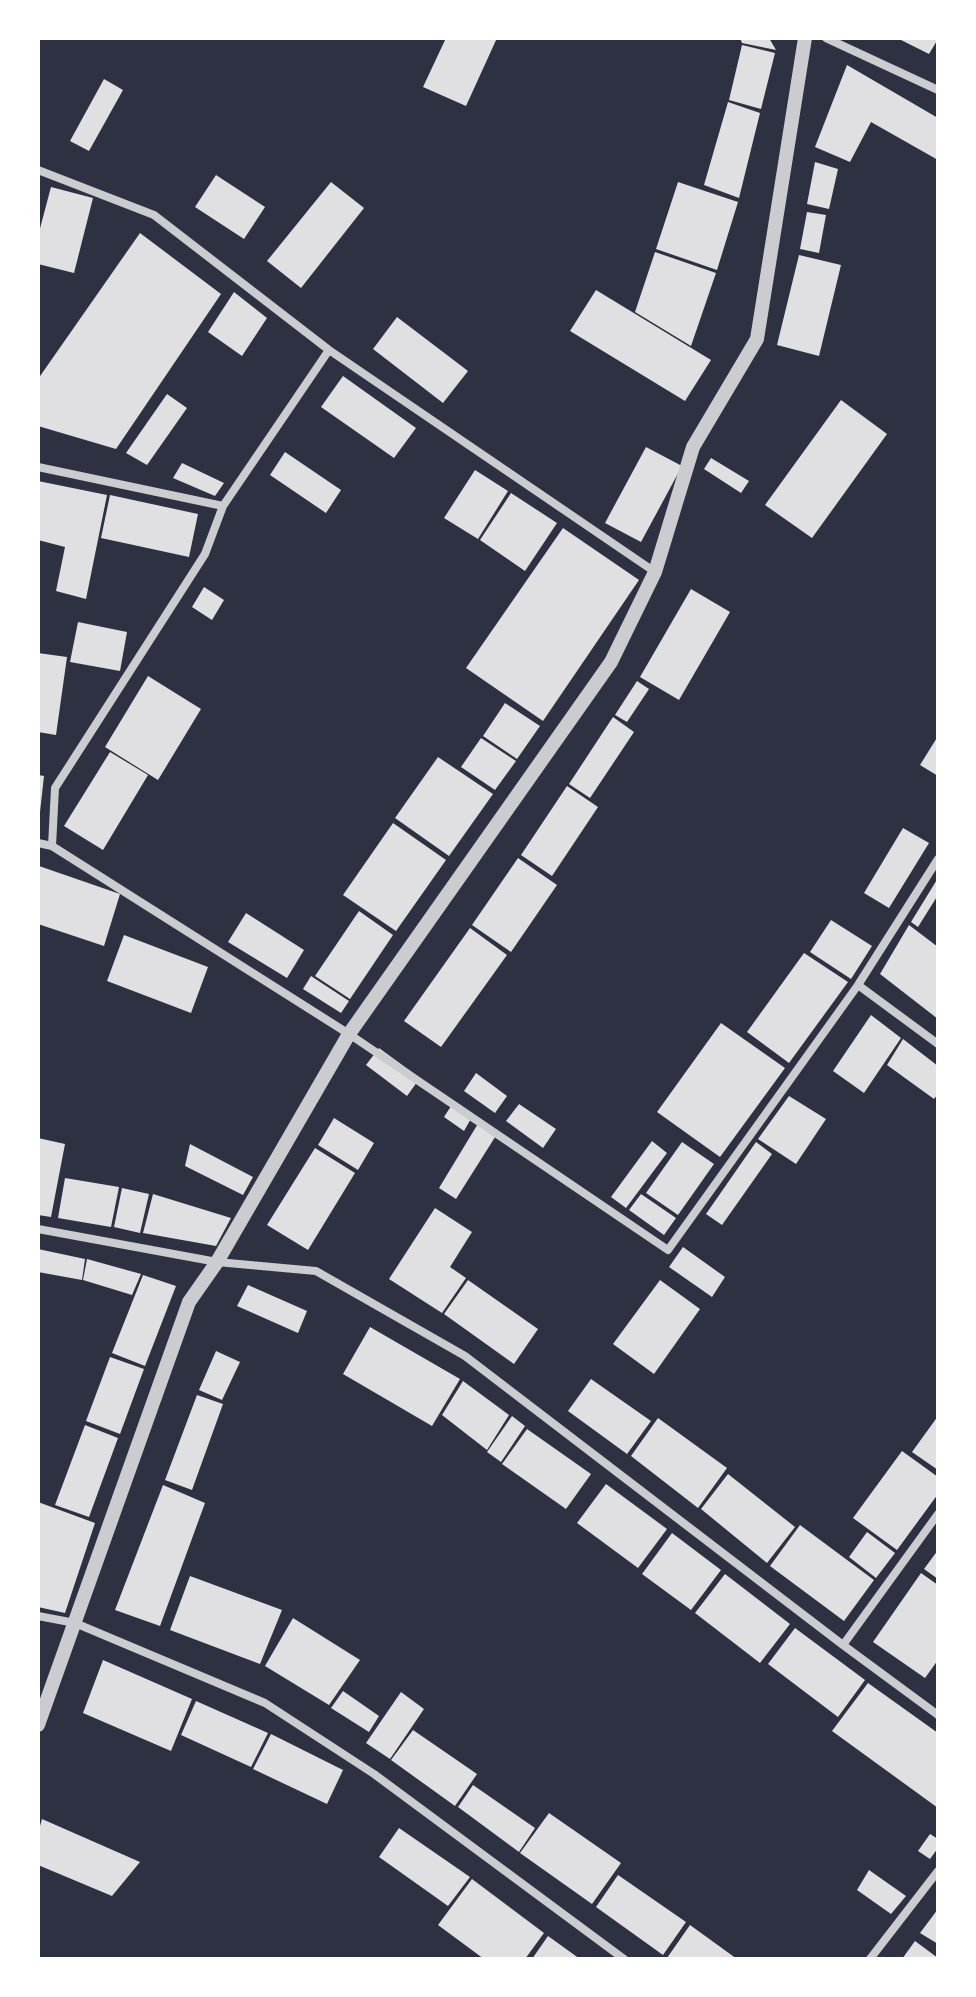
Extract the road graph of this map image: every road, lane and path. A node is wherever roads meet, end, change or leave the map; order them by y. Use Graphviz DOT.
graph roads {
  1 [pos="805,38"];
  2 [pos="826,38"];
  3 [pos="938,90"];
  4 [pos="38,170"];
  5 [pos="329,350"];
  6 [pos="38,467"];
  7 [pos="223,506"];
  8 [pos="655,572"];
  9 [pos="38,843"];
  10 [pos="52,846"];
  11 [pos="938,859"];
  12 [pos="858,985"];
  13 [pos="349,1034"];
  14 [pos="938,1044"];
  15 [pos="38,1229"];
  16 [pos="217,1262"];
  17 [pos="938,1514"];
  18 [pos="38,1616"];
  19 [pos="75,1623"];
  20 [pos="843,1645"];
  21 [pos="938,1715"];
  22 [pos="38,1725"];
  23 [pos="938,1871"];
  24 [pos="624,1959"];
  25 [pos="870,1959"];
  1 -- 8 [label="street"];
  2 -- 3 [label="street"];
  4 -- 5 [label="street"];
  5 -- 7 [label="street"];
  5 -- 8 [label="street"];
  6 -- 7 [label="street"];
  7 -- 10 [label="street"];
  8 -- 13 [label="street"];
  9 -- 10 [label="street"];
  10 -- 13 [label="street"];
  11 -- 12 [label="street"];
  12 -- 13 [label="street"];
  12 -- 14 [label="street"];
  13 -- 16 [label="street"];
  15 -- 16 [label="street"];
  16 -- 19 [label="street"];
  16 -- 20 [label="street"];
  17 -- 20 [label="street"];
  18 -- 19 [label="street"];
  19 -- 22 [label="street"];
  19 -- 24 [label="street"];
  20 -- 21 [label="street"];
  23 -- 25 [label="street"];
}
